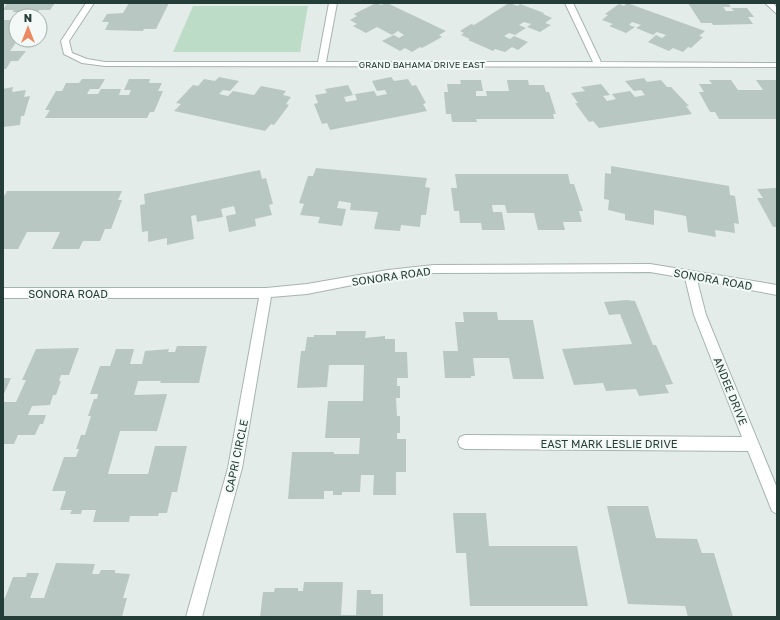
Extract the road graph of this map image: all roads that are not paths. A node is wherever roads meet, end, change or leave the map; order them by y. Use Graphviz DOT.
graph roads {
  1 [pos="90,3"];
  2 [pos="334,3"];
  3 [pos="569,3"];
  4 [pos="769,3"];
  5 [pos="777,12"];
  6 [pos="322,63"];
  7 [pos="598,64"];
  8 [pos="777,65"];
  9 [pos="690,274"];
  10 [pos="777,290"];
  11 [pos="3,293"];
  12 [pos="266,293"];
  13 [pos="465,442"];
  14 [pos="752,444"];
  15 [pos="771,477"];
  16 [pos="777,506"];
  17 [pos="194,617"];
  1 -- 6 [label="street, GRAND BAHAMA DRIVE EAST"];
  2 -- 6 [label="street"];
  3 -- 7 [label="street"];
  4 -- 5 [label="street"];
  6 -- 7 [label="street, GRAND BAHAMA DRIVE EAST"];
  7 -- 8 [label="street, GRAND BAHAMA DRIVE EAST"];
  9 -- 10 [label="street, SONORA ROAD"];
  9 -- 12 [label="street, SONORA ROAD"];
  9 -- 14 [label="street, ANDEE DRIVE"];
  11 -- 12 [label="street, SONORA ROAD"];
  12 -- 17 [label="street, CAPRI CIRCLE"];
  13 -- 14 [label="street, EAST MARK LESLIE DRIVE"];
  14 -- 15 [label="street, ANDEE DRIVE"];
  15 -- 16 [label="street, ANDEE DRIVE"];
}
